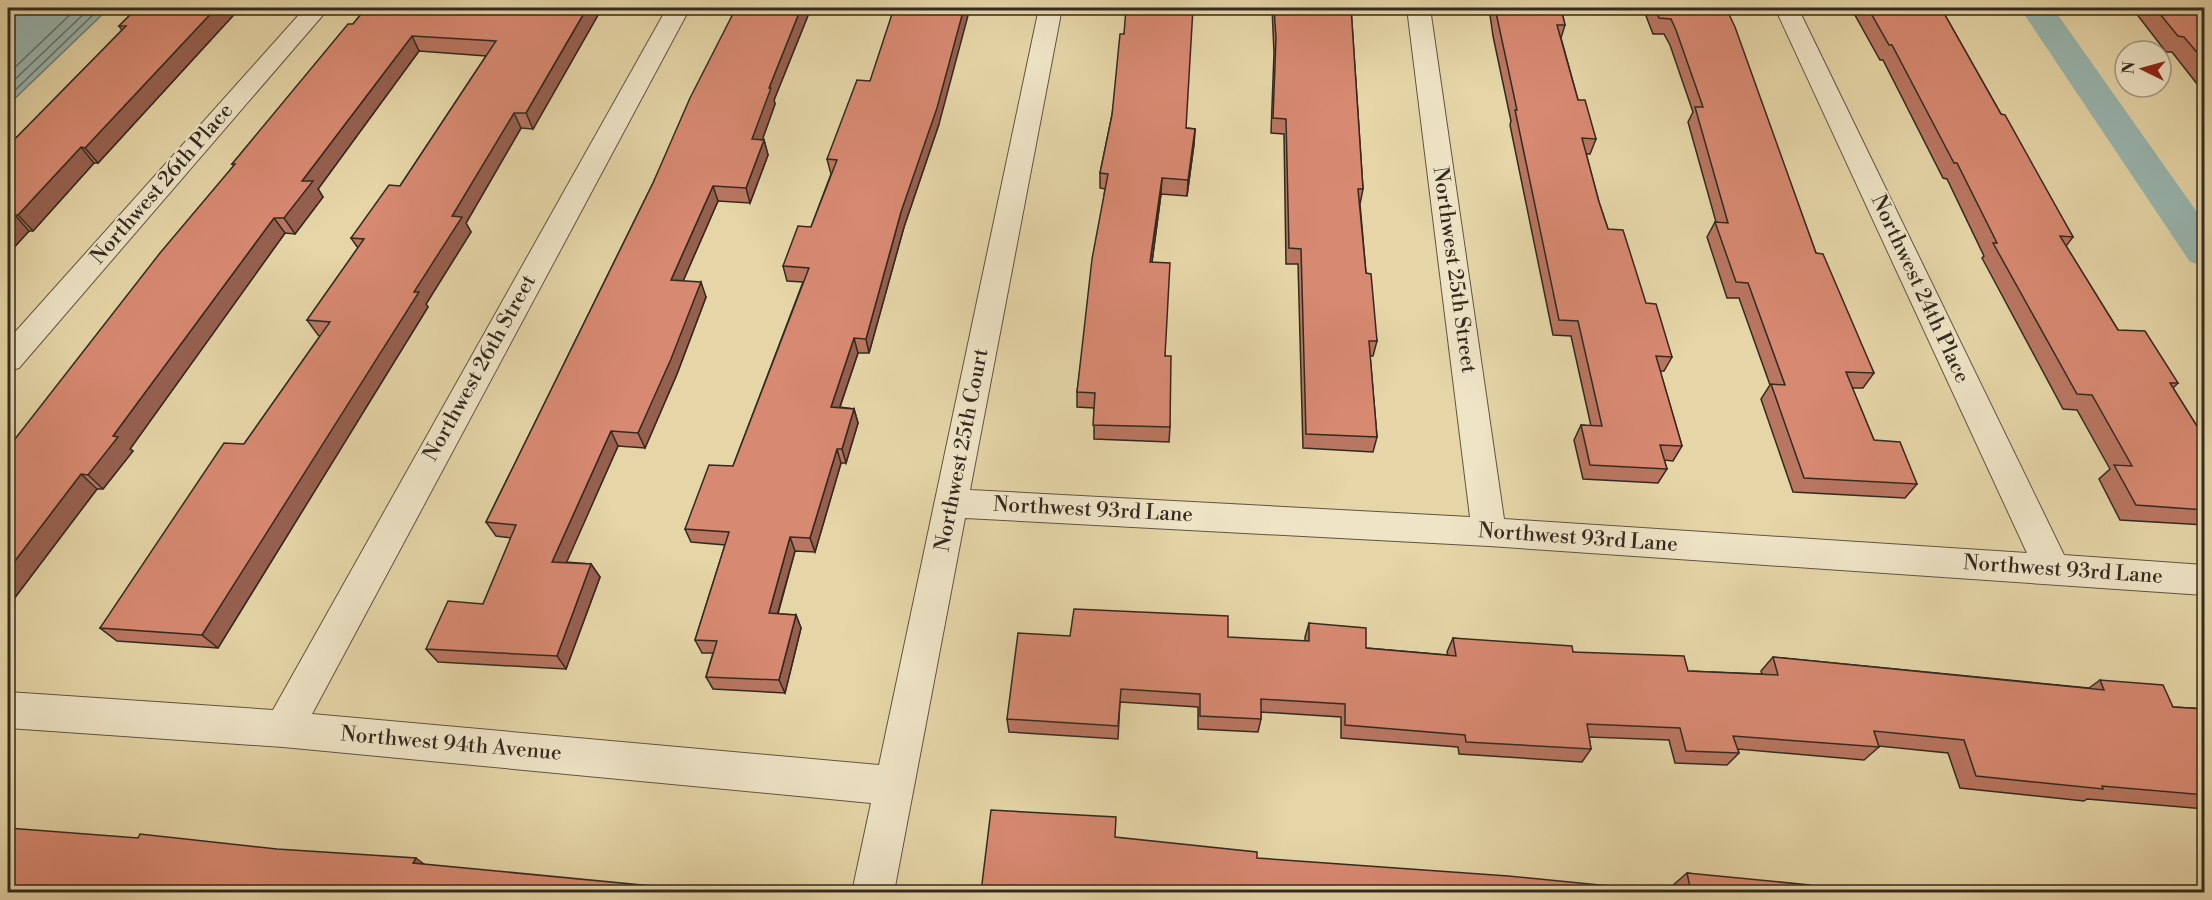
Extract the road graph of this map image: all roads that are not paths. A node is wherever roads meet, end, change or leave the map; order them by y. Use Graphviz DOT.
graph roads {
  1 [pos="317,8"];
  2 [pos="678,8"];
  3 [pos="1050,8"];
  4 [pos="1419,8"];
  5 [pos="1787,8"];
  6 [pos="8,360"];
  7 [pos="952,502"];
  8 [pos="1489,532"];
  9 [pos="2053,570"];
  10 [pos="2205,580"];
  11 [pos="8,710"];
  12 [pos="283,729"];
  13 [pos="895,786"];
  14 [pos="873,892"];
  1 -- 6 [label="street, Northwest 26th Place"];
  2 -- 12 [label="street, Northwest 26th Street"];
  3 -- 7 [label="street, Northwest 25th Court"];
  4 -- 8 [label="street, Northwest 25th Street"];
  5 -- 9 [label="street, Northwest 24th Place"];
  7 -- 8 [label="street, Northwest 93rd Lane"];
  7 -- 13 [label="street, Northwest 25th Court"];
  8 -- 9 [label="street, Northwest 93rd Lane"];
  9 -- 10 [label="street, Northwest 93rd Lane"];
  11 -- 12 [label="street, Northwest 94th Avenue"];
  12 -- 13 [label="street, Northwest 94th Avenue"];
  13 -- 14 [label="street, Northwest 25th Court"];
}
